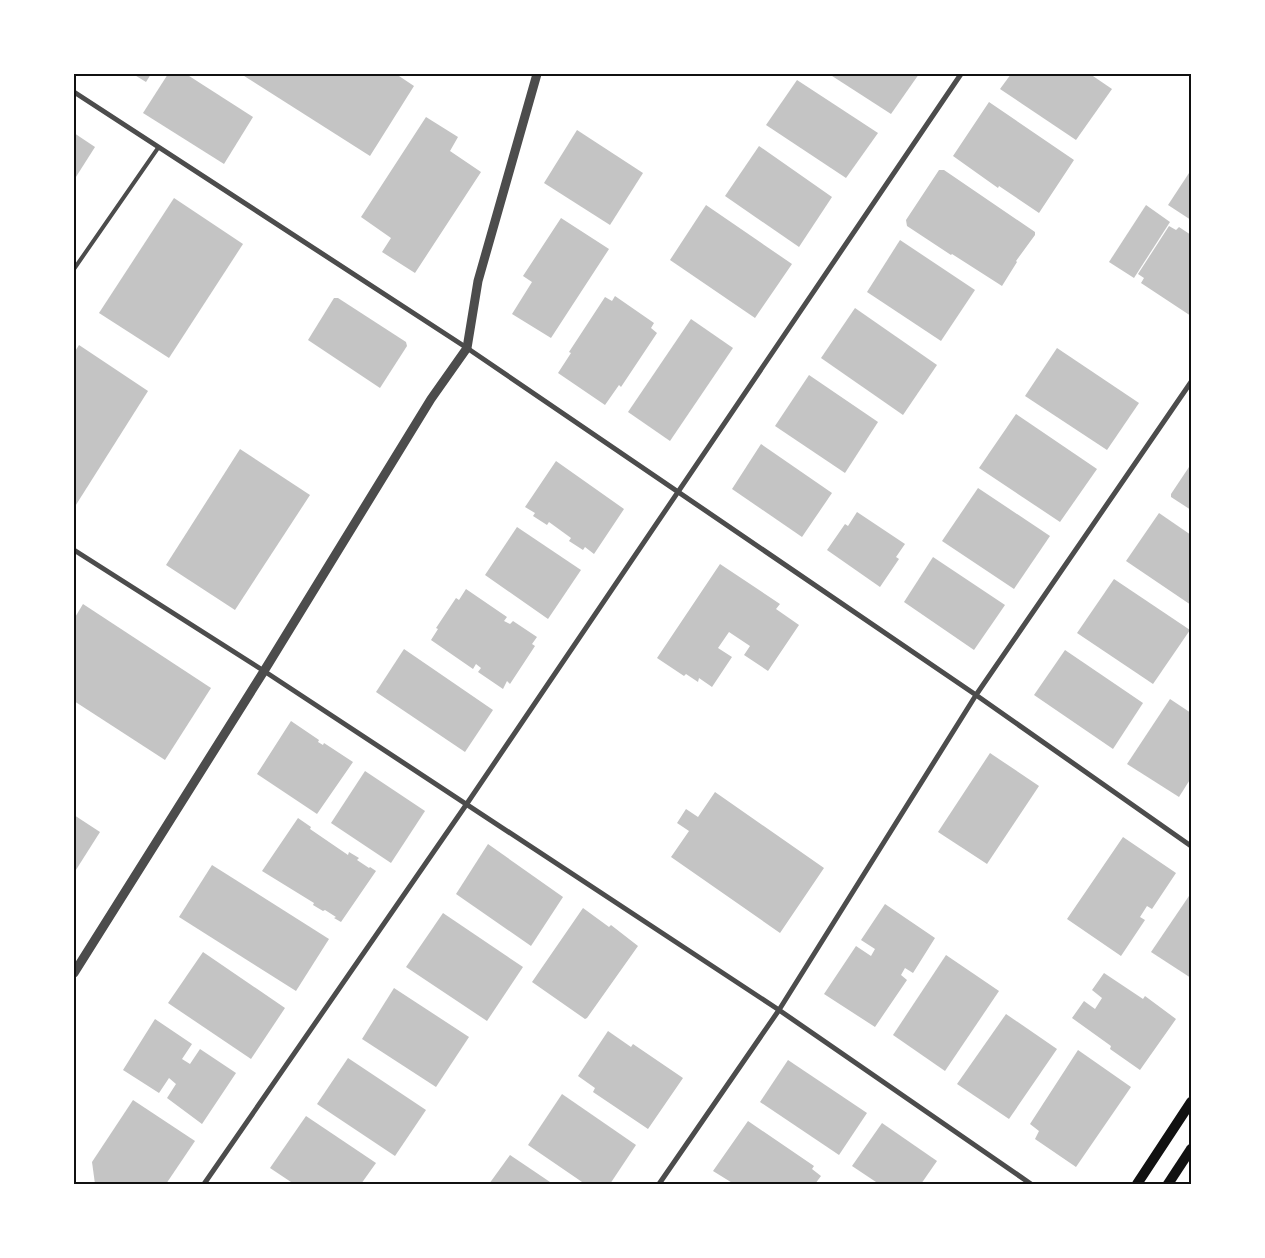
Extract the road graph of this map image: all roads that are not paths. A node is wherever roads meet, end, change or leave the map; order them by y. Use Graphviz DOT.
graph roads {
  1 [pos="961,74"];
  2 [pos="535,75"];
  3 [pos="74,92"];
  4 [pos="158,148"];
  5 [pos="74,269"];
  6 [pos="467,348"];
  7 [pos="1191,382"];
  8 [pos="678,492"];
  9 [pos="74,550"];
  10 [pos="264,672"];
  11 [pos="976,695"];
  12 [pos="466,805"];
  13 [pos="1191,846"];
  14 [pos="74,973"];
  15 [pos="779,1010"];
  16 [pos="1191,1102"];
  17 [pos="1191,1149"];
  18 [pos="204,1184"];
  19 [pos="659,1184"];
  20 [pos="1031,1184"];
  21 [pos="1137,1184"];
  22 [pos="1168,1184"];
  1 -- 8 [label="street"];
  2 -- 6 [label="street"];
  3 -- 4 [label="street"];
  4 -- 5 [label="lane"];
  4 -- 6 [label="street"];
  6 -- 8 [label="street"];
  6 -- 10 [label="street"];
  7 -- 11 [label="street"];
  8 -- 11 [label="street"];
  8 -- 12 [label="street"];
  9 -- 10 [label="street"];
  10 -- 12 [label="street"];
  10 -- 14 [label="street"];
  11 -- 13 [label="street"];
  11 -- 15 [label="street"];
  12 -- 15 [label="street"];
  12 -- 18 [label="street"];
  15 -- 19 [label="street"];
  15 -- 20 [label="street"];
  16 -- 21 [label="main road"];
  17 -- 22 [label="main road"];
}
